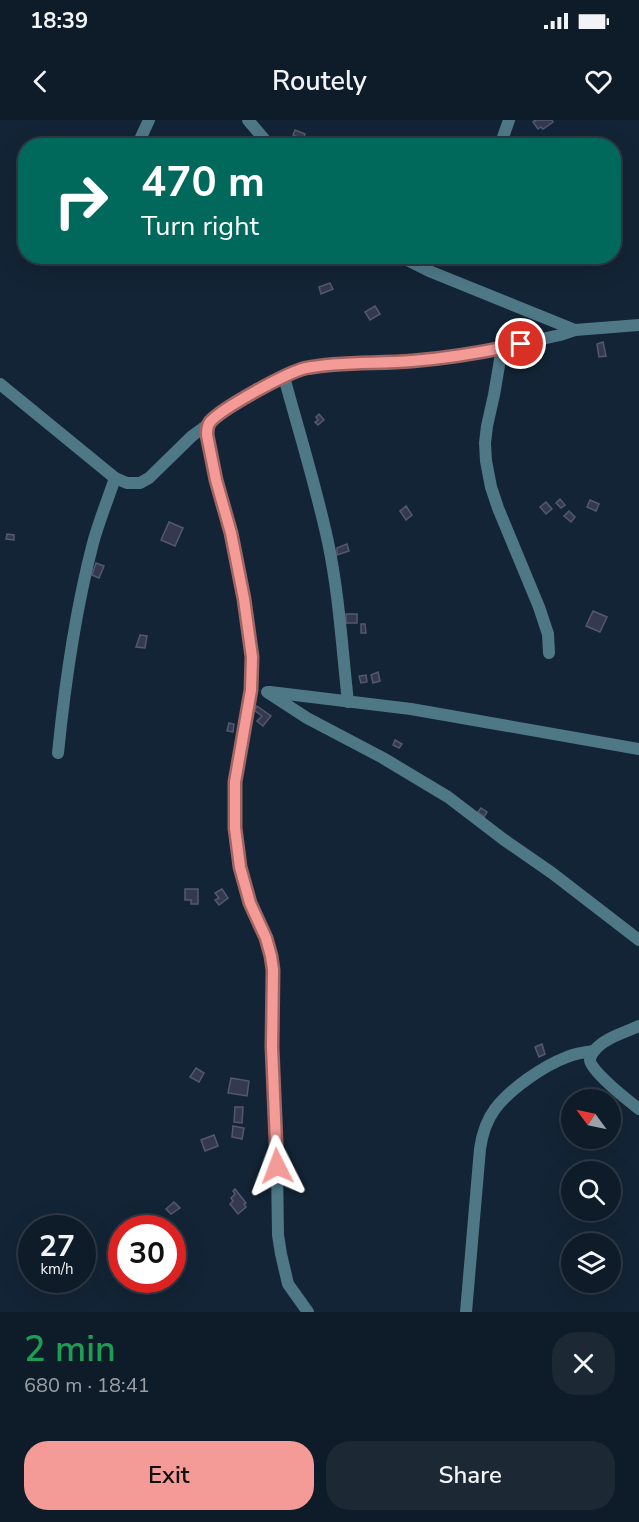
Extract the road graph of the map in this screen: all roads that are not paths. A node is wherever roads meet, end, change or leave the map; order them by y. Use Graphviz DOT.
graph roads {
  1 [pos="149,120"];
  2 [pos="248,120"];
  3 [pos="509,120"];
  4 [pos="141,138"];
  5 [pos="263,138"];
  6 [pos="503,138"];
  7 [pos="415,264"];
  8 [pos="639,325"];
  9 [pos="575,330"];
  10 [pos="502,348"];
  11 [pos="284,377"];
  12 [pos="0,384"];
  13 [pos="210,423"];
  14 [pos="115,478"];
  15 [pos="549,653"];
  16 [pos="251,690"];
  17 [pos="267,692"];
  18 [pos="348,702"];
  19 [pos="639,749"];
  20 [pos="58,753"];
  21 [pos="639,940"];
  22 [pos="639,1026"];
  23 [pos="594,1051"];
  24 [pos="639,1109"];
  25 [pos="308,1312"];
  26 [pos="466,1312"];
  1 -- 4 [label="street"];
  2 -- 5 [label="street"];
  3 -- 6 [label="street"];
  7 -- 9 [label="street"];
  8 -- 9 [label="street"];
  9 -- 10 [label="street"];
  10 -- 11 [label="street"];
  10 -- 15 [label="street"];
  11 -- 13 [label="street"];
  11 -- 18 [label="street"];
  12 -- 14 [label="street"];
  13 -- 14 [label="street"];
  13 -- 16 [label="street"];
  14 -- 20 [label="street"];
  16 -- 17 [label="street"];
  16 -- 25 [label="street"];
  17 -- 18 [label="street"];
  17 -- 21 [label="street"];
  18 -- 19 [label="street"];
  22 -- 23 [label="street"];
  23 -- 24 [label="street"];
  23 -- 26 [label="street"];
}
